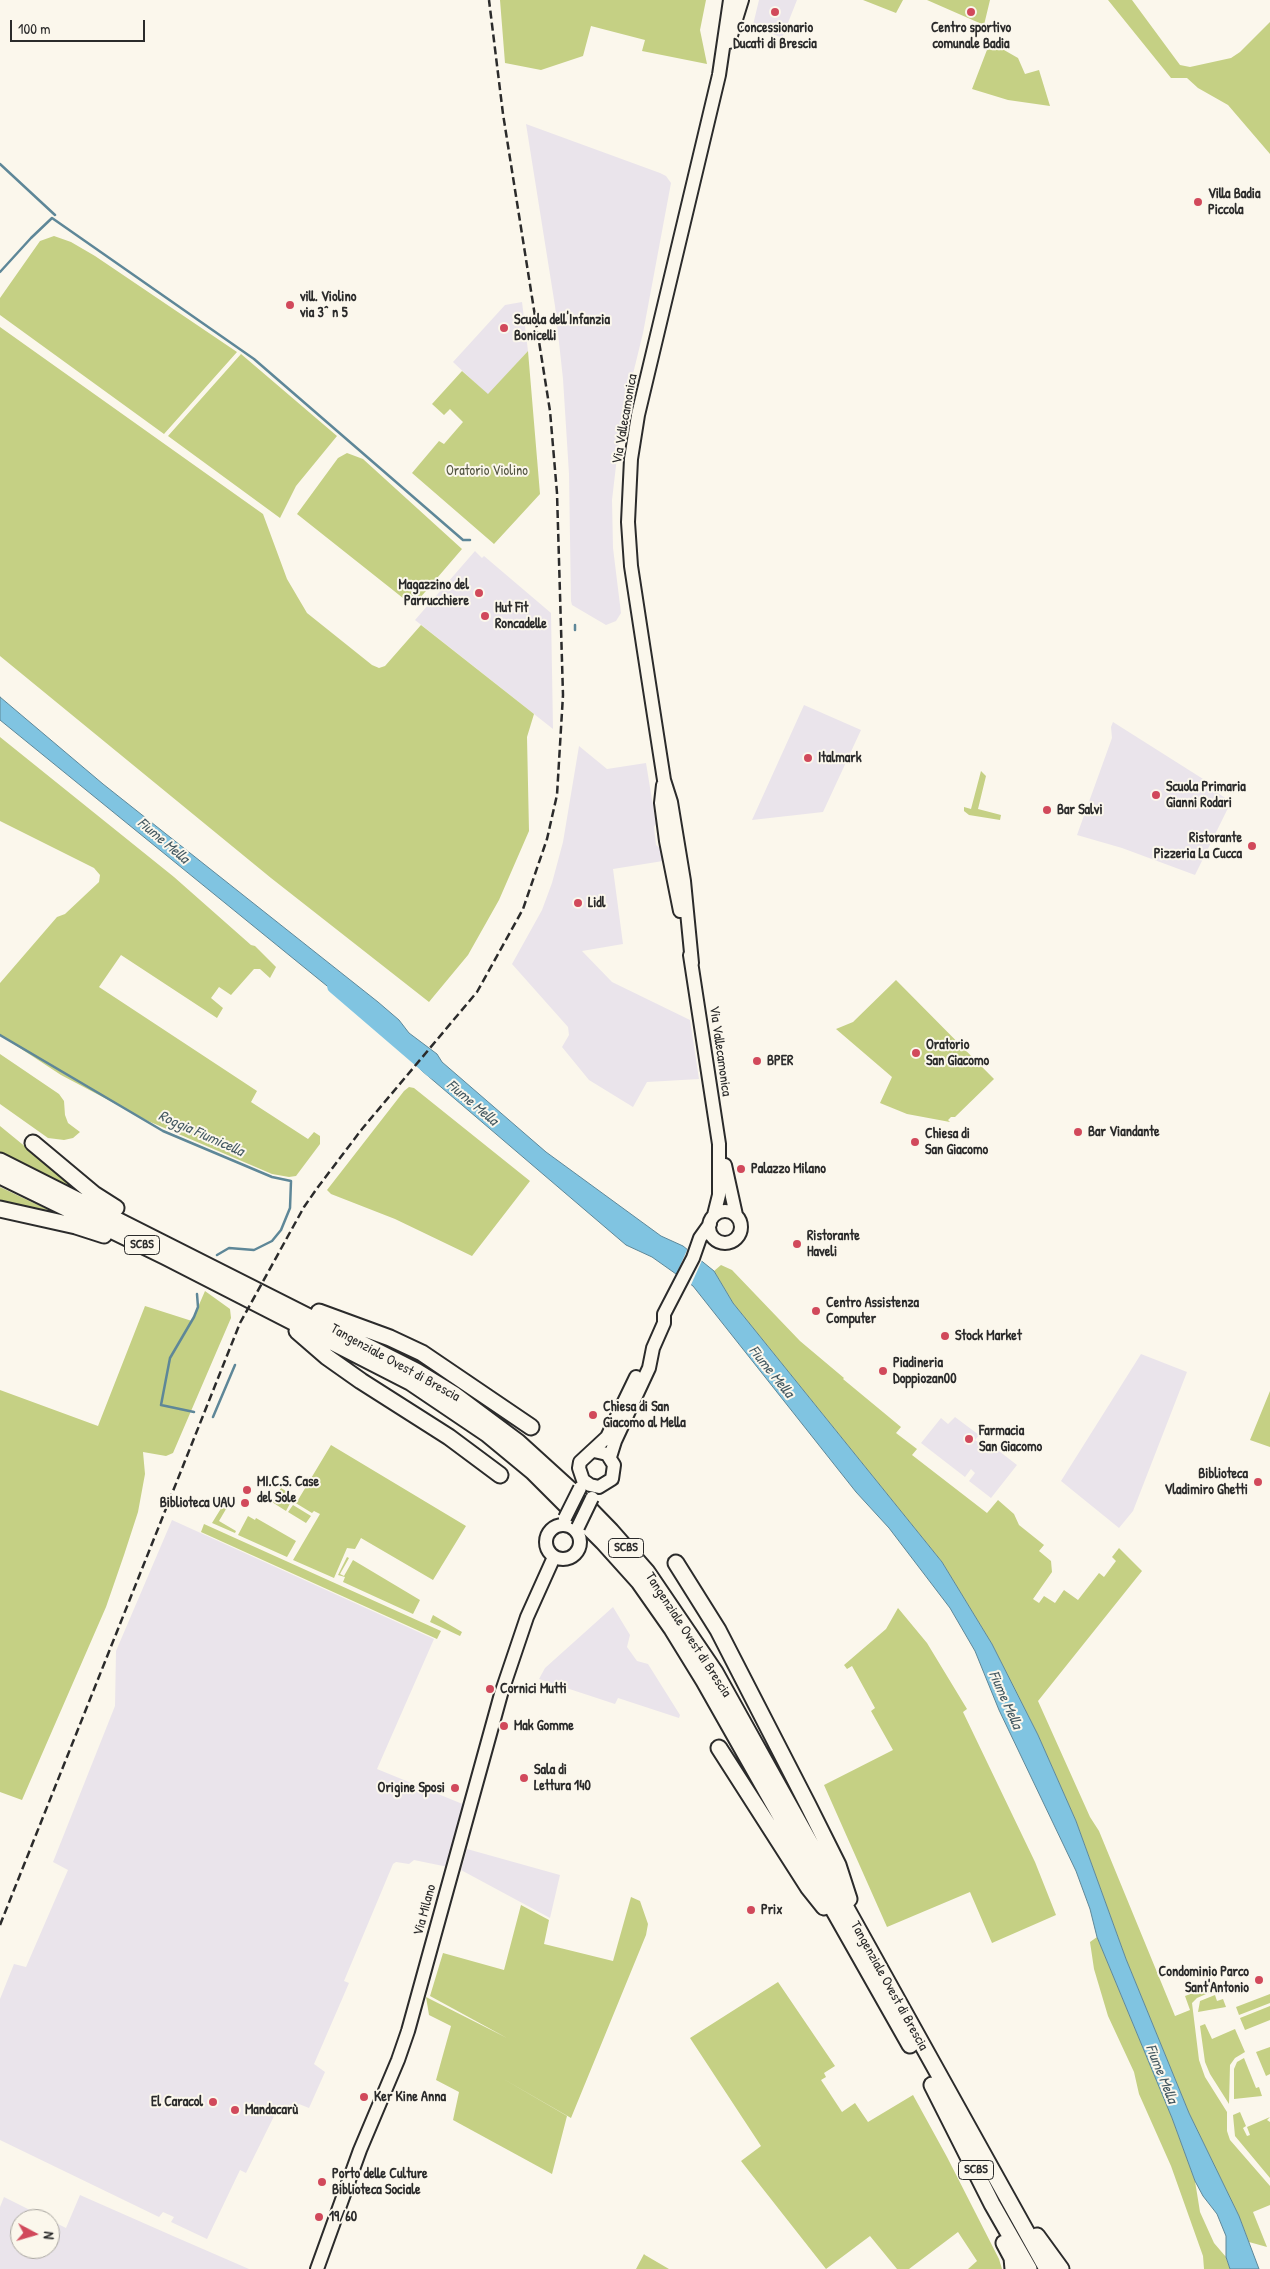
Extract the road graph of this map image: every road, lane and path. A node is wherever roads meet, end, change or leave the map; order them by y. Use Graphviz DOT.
graph roads {
  1 [pos="730,0"];
  2 [pos="742,0"];
  3 [pos="721,68"];
  4 [pos="33,1143"];
  5 [pos="719,1144"];
  6 [pos="0,1161"];
  7 [pos="0,1176"];
  8 [pos="0,1209"];
  9 [pos="736,1215"];
  10 [pos="712,1220"];
  11 [pos="718,1240"];
  12 [pos="165,1250"];
  13 [pos="693,1258"];
  14 [pos="263,1293"];
  15 [pos="283,1318"];
  16 [pos="653,1348"];
  17 [pos="531,1427"];
  18 [pos="594,1451"];
  19 [pos="610,1457"];
  20 [pos="500,1474"];
  21 [pos="581,1484"];
  22 [pos="599,1487"];
  23 [pos="563,1522"];
  24 [pos="577,1530"];
  25 [pos="554,1557"];
  26 [pos="676,1564"];
  27 [pos="719,1748"];
  28 [pos="852,1931"];
  29 [pos="954,2127"];
  30 [pos="1011,2204"];
  31 [pos="317,2269"];
  32 [pos="1013,2269"];
  33 [pos="1029,2269"];
  34 [pos="1046,2269"];
  35 [pos="1061,2269"];
  1 -- 3 [label="main road, Via Vallecamonica"];
  2 -- 3 [label="main road, Via Vallecamonica"];
  3 -- 5 [label="main road, Via Vallecamonica"];
  4 -- 12 [label="highway"];
  5 -- 9 [label="main road, Via Vallecamonica"];
  5 -- 10 [label="main road, Via Vallecamonica"];
  6 -- 12 [label="highway, Tangenziale Ovest di Brescia / SCBS"];
  7 -- 12 [label="highway, Tangenziale Ovest di Brescia / SCBS"];
  8 -- 12 [label="highway"];
  9 -- 10 [label="main road"];
  9 -- 11 [label="main road"];
  10 -- 11 [label="main road"];
  10 -- 13 [label="main road"];
  11 -- 13 [label="main road"];
  12 -- 14 [label="highway, Tangenziale Ovest di Brescia / SCBS"];
  12 -- 15 [label="highway, Tangenziale Ovest di Brescia / SCBS"];
  13 -- 16 [label="main road"];
  14 -- 17 [label="highway"];
  14 -- 28 [label="highway, Tangenziale Ovest di Brescia / SCBS"];
  15 -- 20 [label="highway"];
  15 -- 28 [label="highway, Tangenziale Ovest di Brescia / SCBS"];
  16 -- 18 [label="main road"];
  16 -- 19 [label="main road"];
  18 -- 19 [label="main road"];
  18 -- 21 [label="main road"];
  19 -- 22 [label="main road"];
  21 -- 22 [label="main road"];
  21 -- 23 [label="main road, bridge"];
  22 -- 24 [label="main road, bridge"];
  23 -- 24 [label="main road"];
  23 -- 25 [label="main road"];
  24 -- 25 [label="main road"];
  25 -- 31 [label="main road, Via Milano"];
  26 -- 28 [label="highway"];
  27 -- 28 [label="highway"];
  28 -- 29 [label="highway, Tangenziale Ovest di Brescia / SCBS"];
  28 -- 30 [label="highway, Tangenziale Ovest di Brescia / SCBS"];
  29 -- 32 [label="highway"];
  29 -- 33 [label="highway, Tangenziale Ovest di Brescia / SCBS"];
  30 -- 34 [label="highway, Tangenziale Ovest di Brescia / SCBS"];
  30 -- 35 [label="highway"];
}
